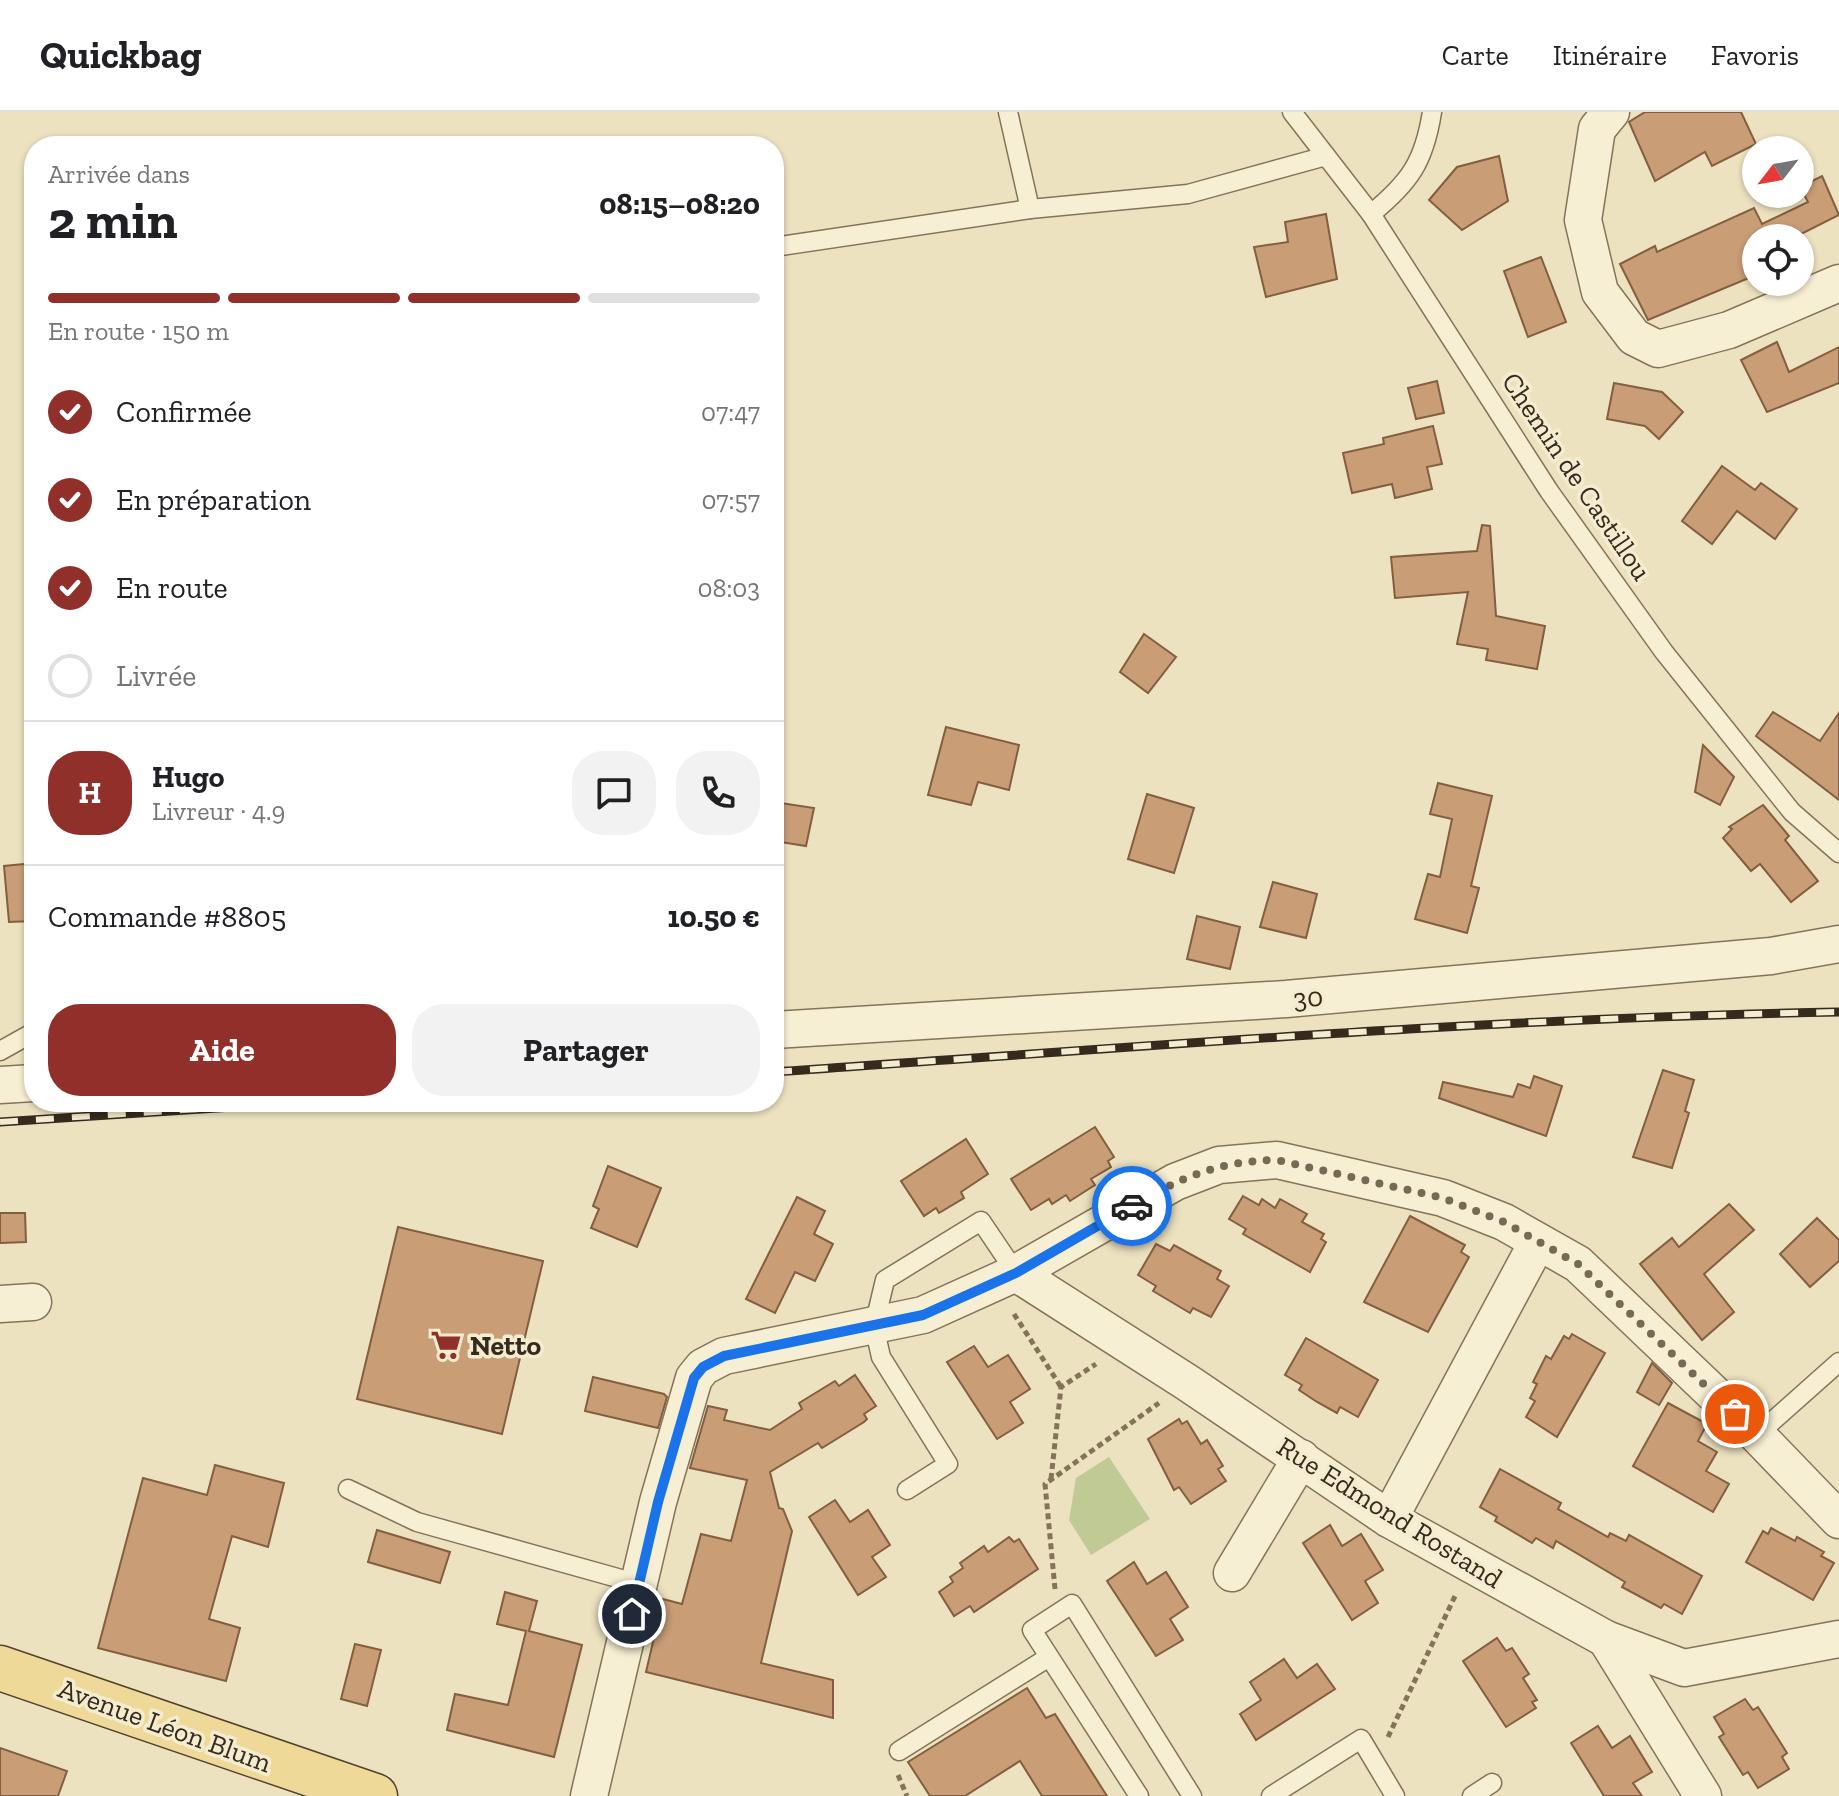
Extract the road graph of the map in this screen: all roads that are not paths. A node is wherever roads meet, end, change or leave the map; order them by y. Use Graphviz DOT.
graph roads {
  1 [pos="1008,112"];
  2 [pos="1292,112"];
  3 [pos="1432,112"];
  4 [pos="1611,112"];
  5 [pos="1326,156"];
  6 [pos="1030,209"];
  7 [pos="1371,214"];
  8 [pos="784,246"];
  9 [pos="1839,283"];
  10 [pos="1839,853"];
  11 [pos="1839,944"];
  12 [pos="784,1029"];
  13 [pos="24,1038"];
  14 [pos="0,1051"];
  15 [pos="24,1084"];
  16 [pos="0,1085"];
  17 [pos="1537,1243"];
  18 [pos="1027,1281"];
  19 [pos="874,1326"];
  20 [pos="1839,1362"];
  21 [pos="1757,1435"];
  22 [pos="1301,1458"];
  23 [pos="348,1489"];
  24 [pos="907,1490"];
  25 [pos="1389,1519"];
  26 [pos="1839,1520"];
  27 [pos="1232,1573"];
  28 [pos="639,1584"];
  29 [pos="1606,1639"];
  30 [pos="1839,1639"];
  31 [pos="1049,1657"];
  32 [pos="0,1668"];
  33 [pos="1684,1668"];
  34 [pos="1660,1726"];
  35 [pos="899,1751"];
  36 [pos="1492,1783"];
  37 [pos="375,1796"];
  38 [pos="589,1796"];
  39 [pos="1139,1796"];
  40 [pos="1192,1796"];
  41 [pos="1271,1796"];
  42 [pos="1395,1796"];
  43 [pos="1472,1796"];
  44 [pos="1703,1796"];
  1 -- 6 [label="lane"];
  2 -- 5 [label="lane, Chemin de Castillou"];
  3 -- 7 [label="lane"];
  4 -- 9 [label="street"];
  5 -- 6 [label="lane"];
  5 -- 7 [label="lane, Chemin de Castillou"];
  6 -- 8 [label="lane"];
  7 -- 10 [label="lane, Chemin de Castillou"];
  11 -- 12 [label="street, 30"];
  13 -- 14 [label="lane"];
  15 -- 16 [label="street"];
  17 -- 18 [label="street"];
  17 -- 21 [label="street"];
  17 -- 25 [label="street"];
  18 -- 19 [label="street"];
  18 -- 19 [label="lane"];
  18 -- 22 [label="street, Rue Edmond Rostand"];
  19 -- 24 [label="lane"];
  19 -- 28 [label="street"];
  20 -- 21 [label="lane"];
  21 -- 26 [label="street"];
  22 -- 25 [label="street, Rue Edmond Rostand"];
  22 -- 27 [label="street"];
  23 -- 28 [label="lane"];
  25 -- 29 [label="street, Rue Edmond Rostand"];
  28 -- 38 [label="street"];
  29 -- 33 [label="street, Rue Edmond Rostand"];
  29 -- 34 [label="street"];
  30 -- 33 [label="street"];
  31 -- 35 [label="lane"];
  31 -- 39 [label="lane"];
  31 -- 40 [label="lane"];
  32 -- 37 [label="main road, Avenue Léon Blum"];
  33 -- 34 [label="street"];
  34 -- 44 [label="street"];
  36 -- 43 [label="lane"];
  41 -- 42 [label="lane"];
}
